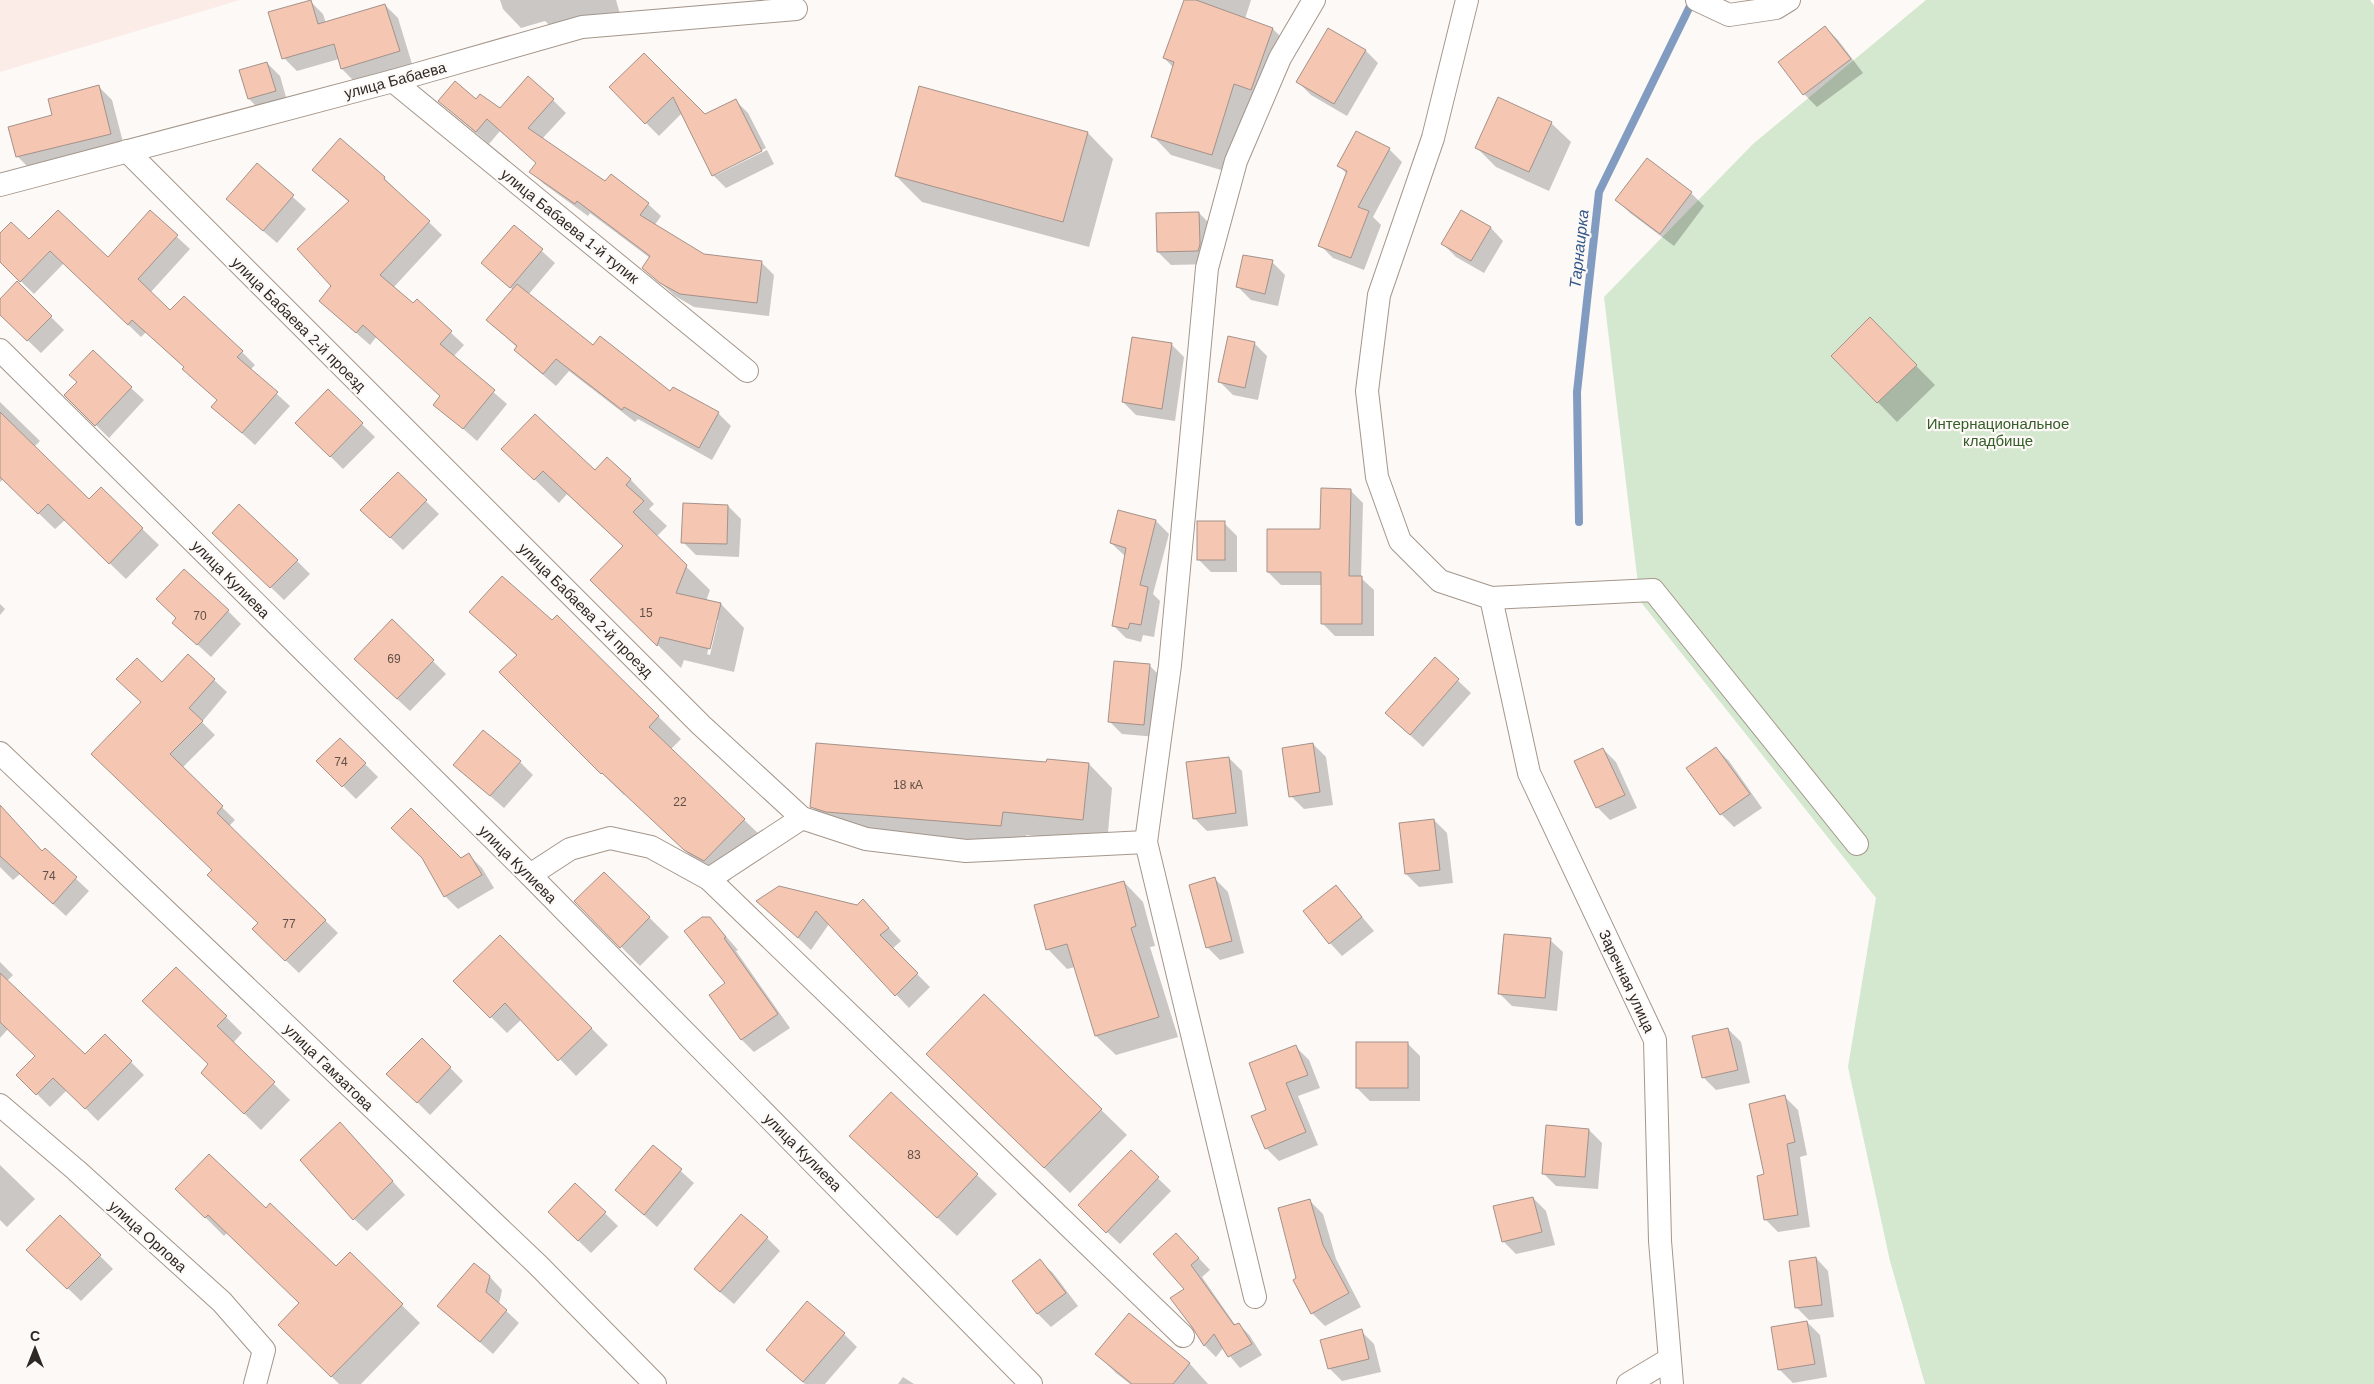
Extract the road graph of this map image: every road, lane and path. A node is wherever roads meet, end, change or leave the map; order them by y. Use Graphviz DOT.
graph roads {
  1 [pos="1314,0"];
  2 [pos="1466,0"];
  3 [pos="1789,0"];
  4 [pos="1699,1"];
  5 [pos="796,9"];
  6 [pos="393,81"];
  7 [pos="126,151"];
  8 [pos="0,185"];
  9 [pos="0,350"];
  10 [pos="747,372"];
  11 [pos="1491,598"];
  12 [pos="0,754"];
  13 [pos="802,818"];
  14 [pos="1146,842"];
  15 [pos="1857,844"];
  16 [pos="530,875"];
  17 [pos="709,879"];
  18 [pos="0,1105"];
  19 [pos="1255,1296"];
  20 [pos="1182,1336"];
  21 [pos="1668,1360"];
  22 [pos="256,1384"];
  23 [pos="655,1384"];
  24 [pos="1031,1384"];
  25 [pos="1628,1384"];
  26 [pos="1672,1384"];
  1 -- 14 [label="street"];
  2 -- 11 [label="street"];
  3 -- 4 [label="street"];
  5 -- 6 [label="street, улица Бабаева"];
  6 -- 7 [label="street, улица Бабаева"];
  6 -- 10 [label="street, улица Бабаева 1-й тупик"];
  7 -- 8 [label="street, улица Бабаева"];
  7 -- 13 [label="street, улица Бабаева 2-й проезд"];
  9 -- 16 [label="street, улица Кулиева"];
  11 -- 15 [label="street"];
  11 -- 21 [label="street, Заречная улица"];
  12 -- 23 [label="street, улица Гамзатова"];
  13 -- 14 [label="street, улица Бабаева 2-й проезд"];
  13 -- 17 [label="street"];
  14 -- 19 [label="street"];
  16 -- 17 [label="street"];
  16 -- 24 [label="street, улица Кулиева"];
  17 -- 20 [label="street"];
  18 -- 22 [label="street, улица Орлова"];
  21 -- 25 [label="street"];
  21 -- 26 [label="street, Заречная улица"];
}
